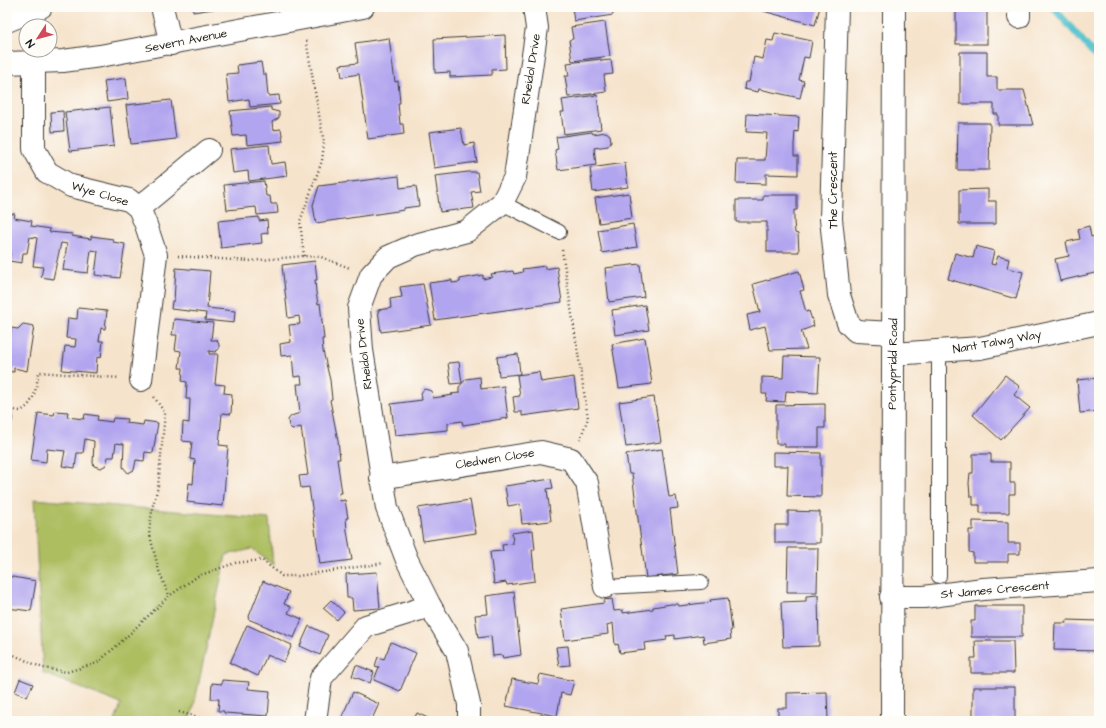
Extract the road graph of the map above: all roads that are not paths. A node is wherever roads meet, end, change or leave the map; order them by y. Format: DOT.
graph roads {
  1 [pos="41,7"];
  2 [pos="162,7"];
  3 [pos="363,7"];
  4 [pos="534,7"];
  5 [pos="837,7"];
  6 [pos="894,7"];
  7 [pos="7,21"];
  8 [pos="171,44"];
  9 [pos="7,63"];
  10 [pos="34,63"];
  11 [pos="209,150"];
  12 [pos="502,203"];
  13 [pos="139,208"];
  14 [pos="559,232"];
  15 [pos="1099,323"];
  16 [pos="893,343"];
  17 [pos="939,352"];
  18 [pos="141,380"];
  19 [pos="381,478"];
  20 [pos="939,576"];
  21 [pos="701,582"];
  22 [pos="1099,582"];
  23 [pos="605,587"];
  24 [pos="892,597"];
  25 [pos="430,606"];
  26 [pos="315,721"];
  27 [pos="469,721"];
  28 [pos="892,721"];
  1 -- 7 [label="street"];
  2 -- 8 [label="street"];
  3 -- 8 [label="street, Severn Avenue"];
  4 -- 12 [label="street, Rheidol Drive"];
  5 -- 16 [label="street, The Crescent"];
  6 -- 16 [label="street, Pontypridd Road"];
  8 -- 10 [label="street, Severn Avenue"];
  9 -- 10 [label="street, Severn Avenue"];
  10 -- 13 [label="street, Wye Close"];
  11 -- 13 [label="street"];
  12 -- 14 [label="lane"];
  12 -- 19 [label="street, Rheidol Drive"];
  13 -- 18 [label="street, Wye Close"];
  15 -- 17 [label="street, Nant Talwg Way"];
  16 -- 17 [label="street, Nant Talwg Way"];
  16 -- 24 [label="street, Pontypridd Road"];
  17 -- 20 [label="lane"];
  19 -- 23 [label="street, Cledwen Close"];
  19 -- 25 [label="street, Rheidol Drive"];
  21 -- 23 [label="lane"];
  22 -- 24 [label="street, St James Crescent"];
  24 -- 28 [label="street, Pontypridd Road"];
  25 -- 26 [label="street"];
  25 -- 27 [label="street, Rheidol Drive"];
}
